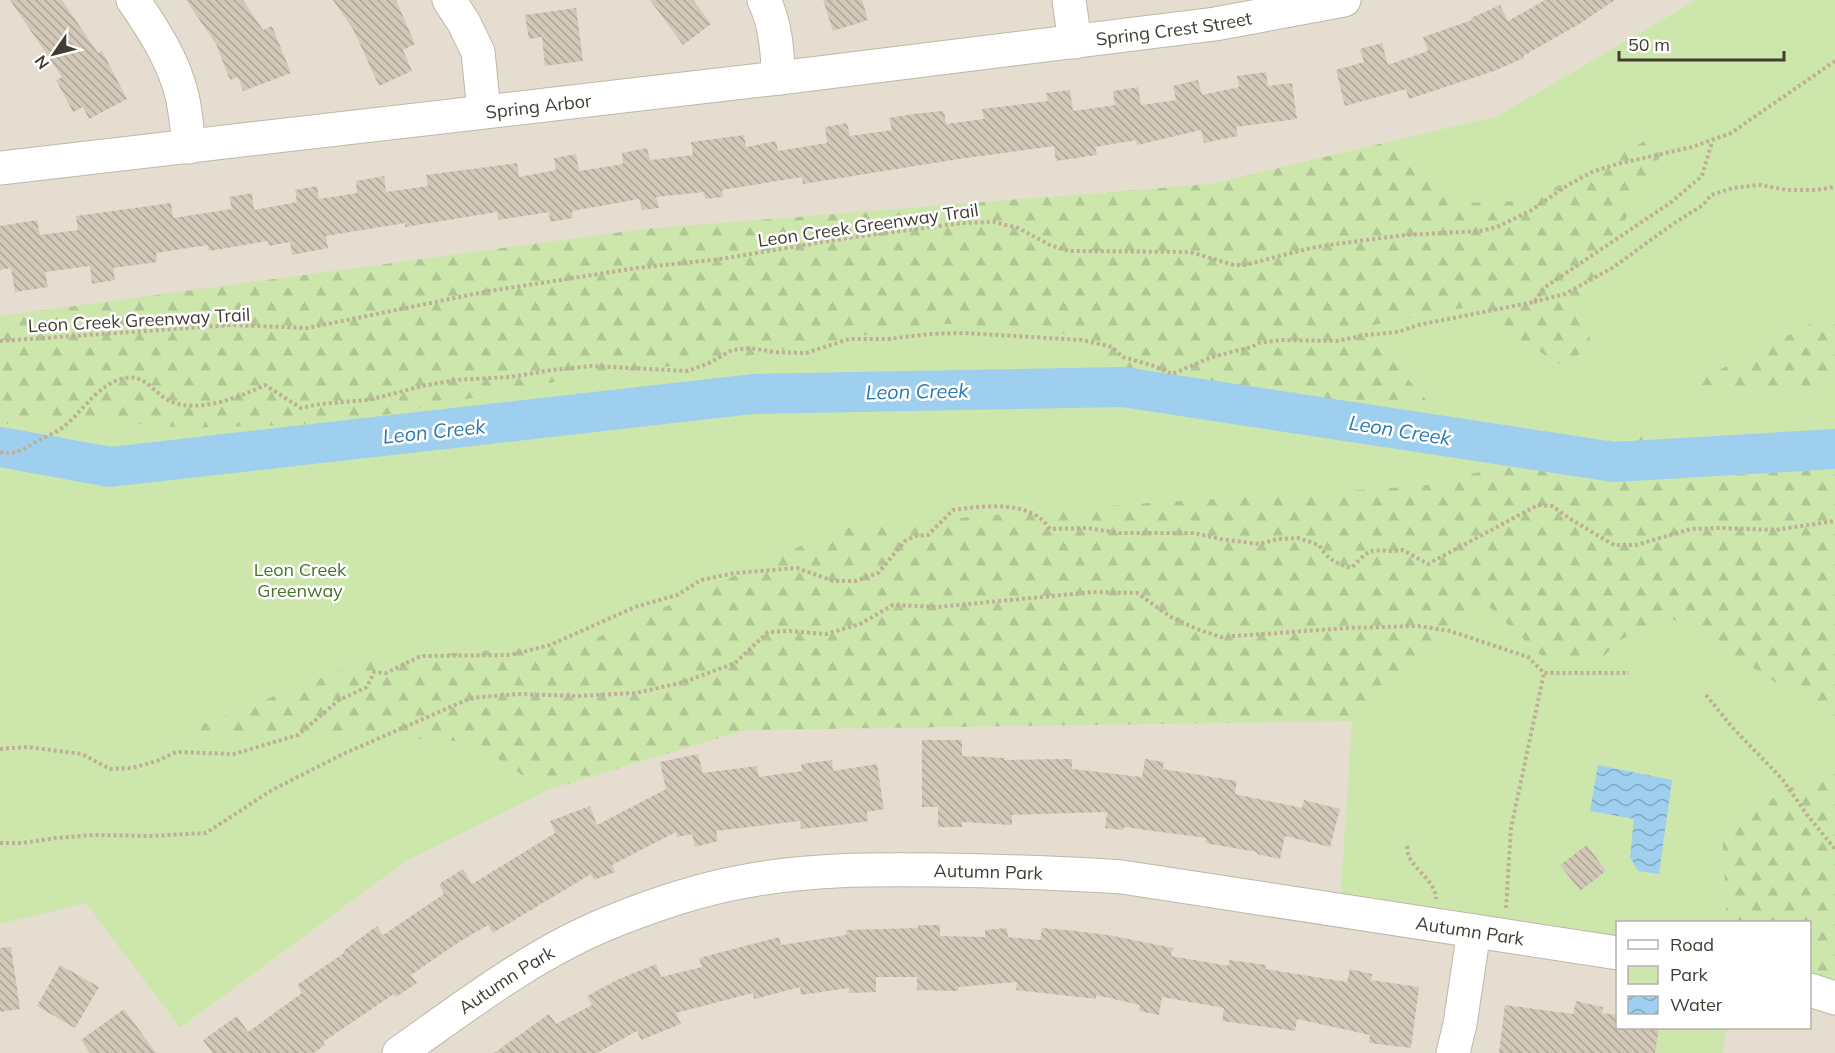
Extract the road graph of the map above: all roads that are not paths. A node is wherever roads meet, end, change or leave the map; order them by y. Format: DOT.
graph roads {
  1 [pos="133,0"];
  2 [pos="449,0"];
  3 [pos="764,0"];
  4 [pos="1069,0"];
  5 [pos="1344,0"];
  6 [pos="1075,42"];
  7 [pos="779,78"];
  8 [pos="484,111"];
  9 [pos="189,147"];
  10 [pos="0,168"];
  11 [pos="1474,931"];
  12 [pos="1616,953"];
  13 [pos="1811,991"];
  14 [pos="1835,998"];
  15 [pos="399,1053"];
  16 [pos="1453,1053"];
  1 -- 9 [label="street"];
  2 -- 8 [label="street"];
  3 -- 7 [label="street"];
  4 -- 6 [label="street"];
  5 -- 6 [label="street, Spring Crest Street"];
  6 -- 7 [label="street, Spring Arbor"];
  7 -- 8 [label="street, Spring Arbor"];
  8 -- 9 [label="street, Spring Arbor"];
  9 -- 10 [label="street, Spring Arbor"];
  11 -- 12 [label="street, Autumn Park"];
  11 -- 15 [label="street, Autumn Park"];
  11 -- 16 [label="street"];
  13 -- 14 [label="street"];
}
